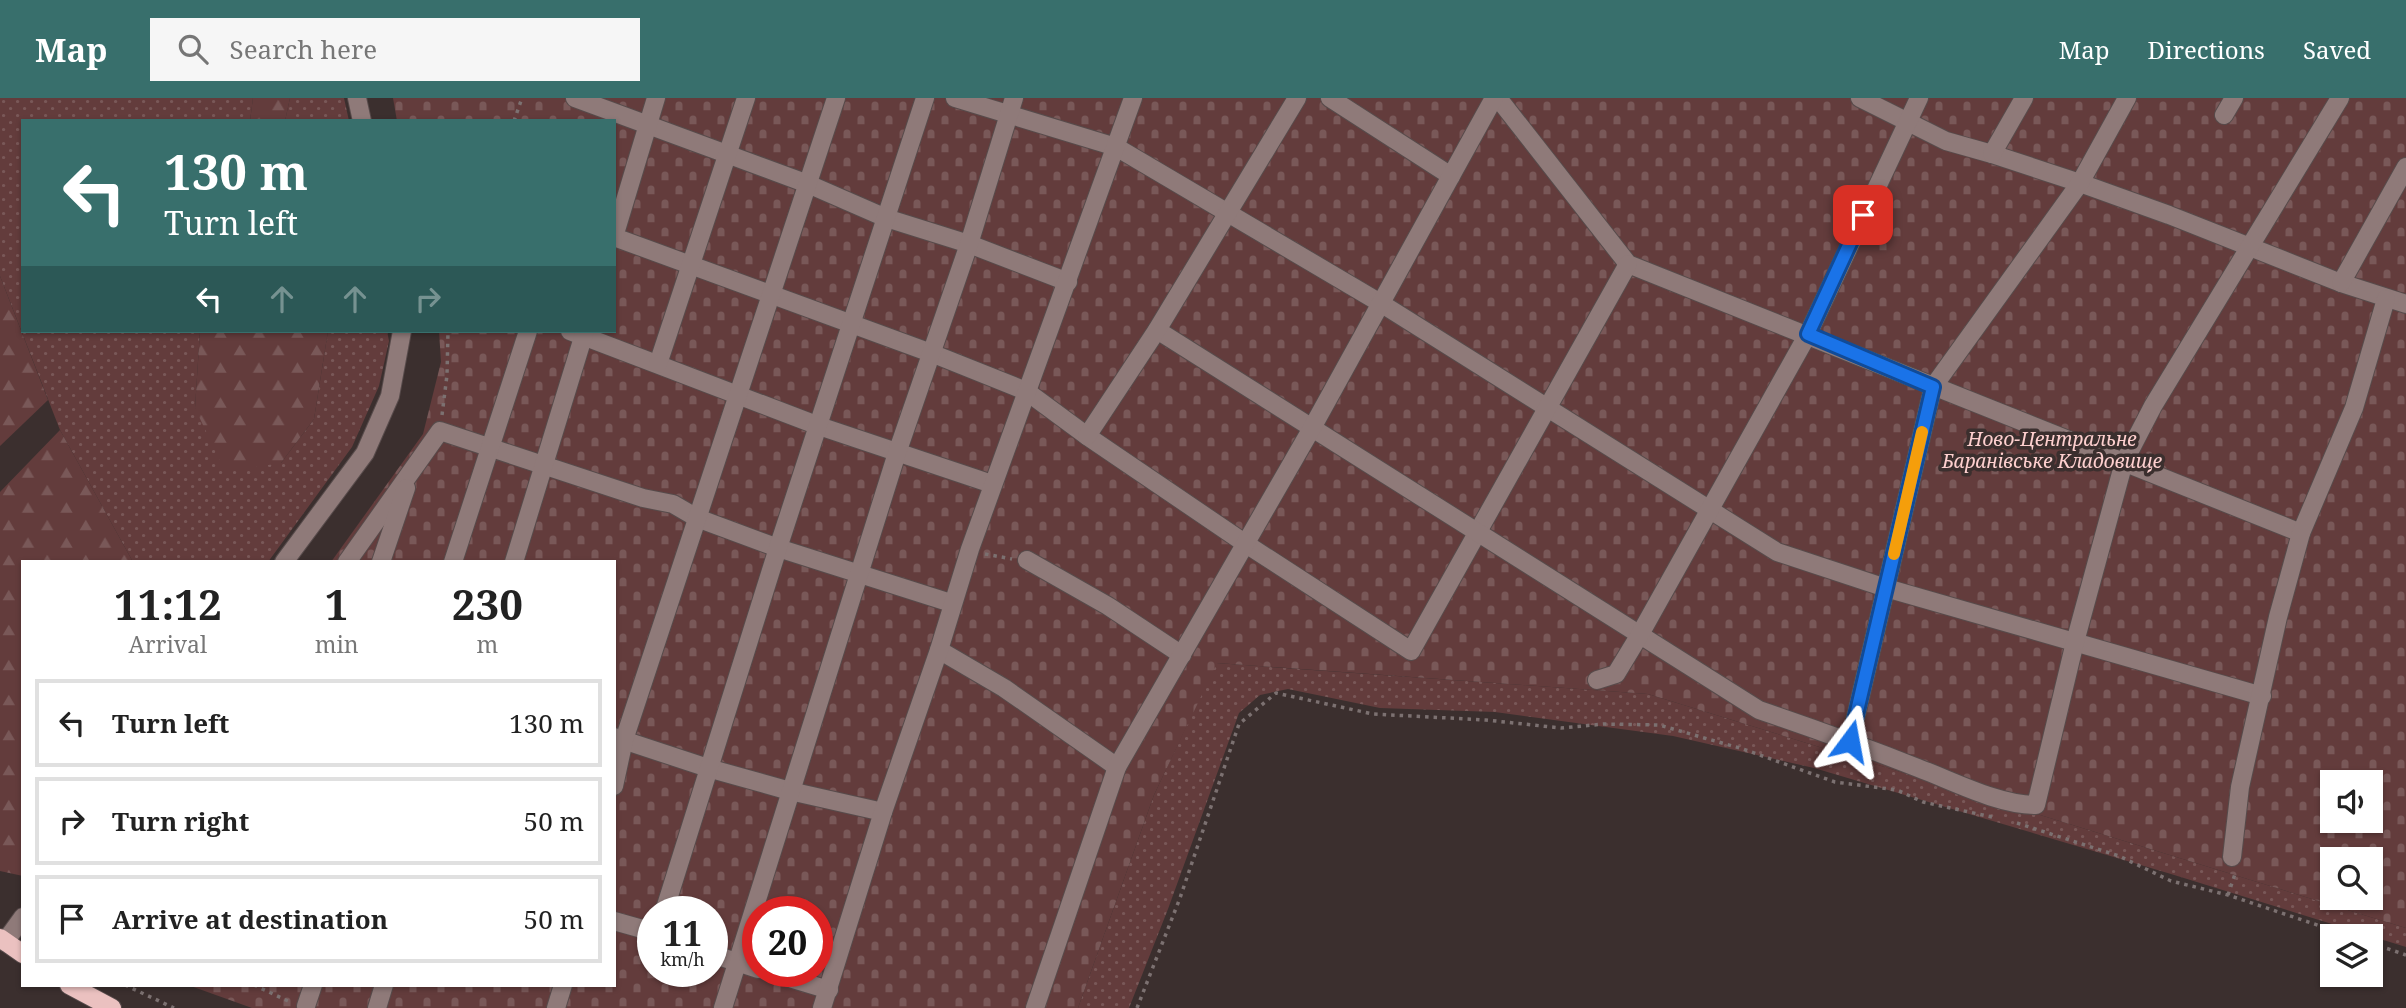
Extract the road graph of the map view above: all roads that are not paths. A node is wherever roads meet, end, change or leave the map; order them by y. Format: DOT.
graph roads {
  1 [pos="357,98"];
  2 [pos="575,98"];
  3 [pos="656,98"];
  4 [pos="746,98"];
  5 [pos="836,98"];
  6 [pos="926,98"];
  7 [pos="955,98"];
  8 [pos="1133,98"];
  9 [pos="1297,98"];
  10 [pos="1330,98"];
  11 [pos="1496,98"];
  12 [pos="1860,98"];
  13 [pos="1919,98"];
  14 [pos="2024,98"];
  15 [pos="2127,98"];
  16 [pos="2234,98"];
  17 [pos="2340,98"];
  18 [pos="1012,107"];
  19 [pos="599,108"];
  20 [pos="2224,115"];
  21 [pos="362,119"];
  22 [pos="1908,120"];
  23 [pos="648,125"];
  24 [pos="1116,147"];
  25 [pos="1992,153"];
  26 [pos="726,154"];
  27 [pos="2406,167"];
  28 [pos="1451,176"];
  29 [pos="2080,183"];
  30 [pos="808,184"];
  31 [pos="1228,213"];
  32 [pos="887,218"];
  33 [pos="616,230"];
  34 [pos="616,238"];
  35 [pos="970,244"];
  36 [pos="2250,248"];
  37 [pos="689,264"];
  38 [pos="1629,264"];
  39 [pos="1068,282"];
  40 [pos="2341,283"];
  41 [pos="771,294"];
  42 [pos="2386,299"];
  43 [pos="1382,304"];
  44 [pos="2406,304"];
  45 [pos="852,325"];
  46 [pos="1157,330"];
  47 [pos="401,333"];
  48 [pos="527,333"];
  49 [pos="579,333"];
  50 [pos="582,333"];
  51 [pos="1808,334"];
  52 [pos="931,353"];
  53 [pos="658,363"];
  54 [pos="1933,387"];
  55 [pos="1026,391"];
  56 [pos="738,395"];
  57 [pos="1547,409"];
  58 [pos="818,426"];
  59 [pos="1312,428"];
  60 [pos="1087,436"];
  61 [pos="490,446"];
  62 [pos="897,453"];
  63 [pos="2124,461"];
  64 [pos="543,466"];
  65 [pos="413,469"];
  66 [pos="992,484"];
  67 [pos="1709,508"];
  68 [pos="697,519"];
  69 [pos="1477,531"];
  70 [pos="2301,533"];
  71 [pos="1246,544"];
  72 [pos="778,548"];
  73 [pos="285,560"];
  74 [pos="348,560"];
  75 [pos="382,560"];
  76 [pos="454,560"];
  77 [pos="515,560"];
  78 [pos="1027,560"];
  79 [pos="859,573"];
  80 [pos="1886,588"];
  81 [pos="951,603"];
  82 [pos="1639,636"];
  83 [pos="2075,642"];
  84 [pos="939,650"];
  85 [pos="1182,655"];
  86 [pos="1597,680"];
  87 [pos="2262,696"];
  88 [pos="619,739"];
  89 [pos="1850,741"];
  90 [pos="616,767"];
  91 [pos="1117,767"];
  92 [pos="708,768"];
  93 [pos="790,791"];
  94 [pos="883,812"];
  95 [pos="2232,856"];
  96 [pos="669,896"];
  97 [pos="21,919"];
  98 [pos="616,922"];
  99 [pos="637,927"];
  100 [pos="3,940"];
  101 [pos="21,953"];
  102 [pos="728,960"];
  103 [pos="738,963"];
  104 [pos="742,964"];
  105 [pos="73,987"];
  106 [pos="312,987"];
  107 [pos="383,987"];
  108 [pos="563,987"];
  109 [pos="819,987"];
  110 [pos="829,990"];
  111 [pos="306,1006"];
  112 [pos="112,1008"];
  113 [pos="377,1008"];
  114 [pos="556,1008"];
  115 [pos="723,1008"];
  116 [pos="822,1008"];
  117 [pos="1035,1008"];
  1 -- 21 [label="street"];
  2 -- 19 [label="street"];
  3 -- 23 [label="street"];
  4 -- 26 [label="street"];
  5 -- 30 [label="street"];
  6 -- 32 [label="street"];
  7 -- 18 [label="street"];
  8 -- 24 [label="street"];
  9 -- 31 [label="street"];
  10 -- 28 [label="street"];
  11 -- 28 [label="street"];
  11 -- 38 [label="street"];
  12 -- 22 [label="street"];
  13 -- 22 [label="street"];
  14 -- 25 [label="street"];
  15 -- 29 [label="street"];
  16 -- 20 [label="street"];
  17 -- 36 [label="street"];
  18 -- 24 [label="street"];
  18 -- 35 [label="street"];
  19 -- 23 [label="street"];
  22 -- 25 [label="street"];
  22 -- 51 [label="street"];
  23 -- 26 [label="street"];
  23 -- 33 [label="street"];
  24 -- 31 [label="street"];
  24 -- 39 [label="street"];
  25 -- 29 [label="street"];
  26 -- 30 [label="street"];
  26 -- 37 [label="street"];
  27 -- 40 [label="street"];
  28 -- 43 [label="street"];
  29 -- 36 [label="street"];
  29 -- 54 [label="street"];
  30 -- 32 [label="street"];
  30 -- 41 [label="street"];
  31 -- 43 [label="street"];
  31 -- 46 [label="street"];
  32 -- 35 [label="street"];
  32 -- 45 [label="street"];
  34 -- 37 [label="street"];
  35 -- 39 [label="street"];
  35 -- 52 [label="street"];
  36 -- 40 [label="street"];
  36 -- 63 [label="street"];
  37 -- 41 [label="street"];
  37 -- 53 [label="street"];
  38 -- 51 [label="street"];
  38 -- 57 [label="street"];
  39 -- 55 [label="street"];
  40 -- 42 [label="street"];
  41 -- 45 [label="street"];
  41 -- 56 [label="street"];
  42 -- 44 [label="street"];
  42 -- 70 [label="street"];
  43 -- 57 [label="street"];
  43 -- 59 [label="street"];
  45 -- 52 [label="street"];
  45 -- 58 [label="street"];
  46 -- 59 [label="street"];
  46 -- 60 [label="street"];
  47 -- 73 [label="street"];
  48 -- 61 [label="street"];
  49 -- 64 [label="street"];
  50 -- 53 [label="street"];
  51 -- 54 [label="street"];
  51 -- 67 [label="street"];
  52 -- 55 [label="street"];
  52 -- 62 [label="street"];
  53 -- 56 [label="street"];
  54 -- 63 [label="street"];
  54 -- 80 [label="street"];
  55 -- 60 [label="street"];
  55 -- 66 [label="street"];
  56 -- 58 [label="street"];
  56 -- 68 [label="street"];
  57 -- 67 [label="street"];
  57 -- 69 [label="street"];
  58 -- 62 [label="street"];
  58 -- 72 [label="street"];
  59 -- 69 [label="street"];
  59 -- 71 [label="street"];
  60 -- 71 [label="street"];
  61 -- 64 [label="street"];
  61 -- 65 [label="street"];
  61 -- 76 [label="street"];
  62 -- 66 [label="street"];
  62 -- 79 [label="street"];
  63 -- 70 [label="street"];
  63 -- 83 [label="street"];
  64 -- 68 [label="street"];
  64 -- 77 [label="street"];
  65 -- 74 [label="street"];
  65 -- 75 [label="street"];
  66 -- 81 [label="street"];
  67 -- 80 [label="street"];
  67 -- 82 [label="street"];
  68 -- 72 [label="street"];
  68 -- 88 [label="street"];
  69 -- 71 [label="street"];
  69 -- 82 [label="street"];
  70 -- 87 [label="street"];
  71 -- 85 [label="street"];
  72 -- 79 [label="street"];
  72 -- 92 [label="street"];
  78 -- 85 [label="street"];
  79 -- 81 [label="street"];
  79 -- 93 [label="street"];
  80 -- 83 [label="street"];
  80 -- 89 [label="street"];
  81 -- 84 [label="street"];
  82 -- 86 [label="street"];
  82 -- 89 [label="street"];
  83 -- 87 [label="street"];
  83 -- 89 [label="street"];
  84 -- 91 [label="street"];
  84 -- 94 [label="street"];
  85 -- 91 [label="street"];
  87 -- 95 [label="street"];
  88 -- 90 [label="street"];
  88 -- 92 [label="street"];
  91 -- 117 [label="street"];
  92 -- 93 [label="street"];
  92 -- 96 [label="street"];
  93 -- 94 [label="street"];
  93 -- 103 [label="street"];
  94 -- 110 [label="street"];
  97 -- 100 [label="street"];
  98 -- 99 [label="street"];
  100 -- 101 [label="main road"];
  102 -- 103 [label="street"];
  103 -- 104 [label="street"];
  103 -- 115 [label="street"];
  105 -- 112 [label="main road"];
  106 -- 111 [label="street"];
  107 -- 113 [label="street"];
  108 -- 114 [label="street"];
  109 -- 110 [label="street"];
  110 -- 116 [label="street"];
}
